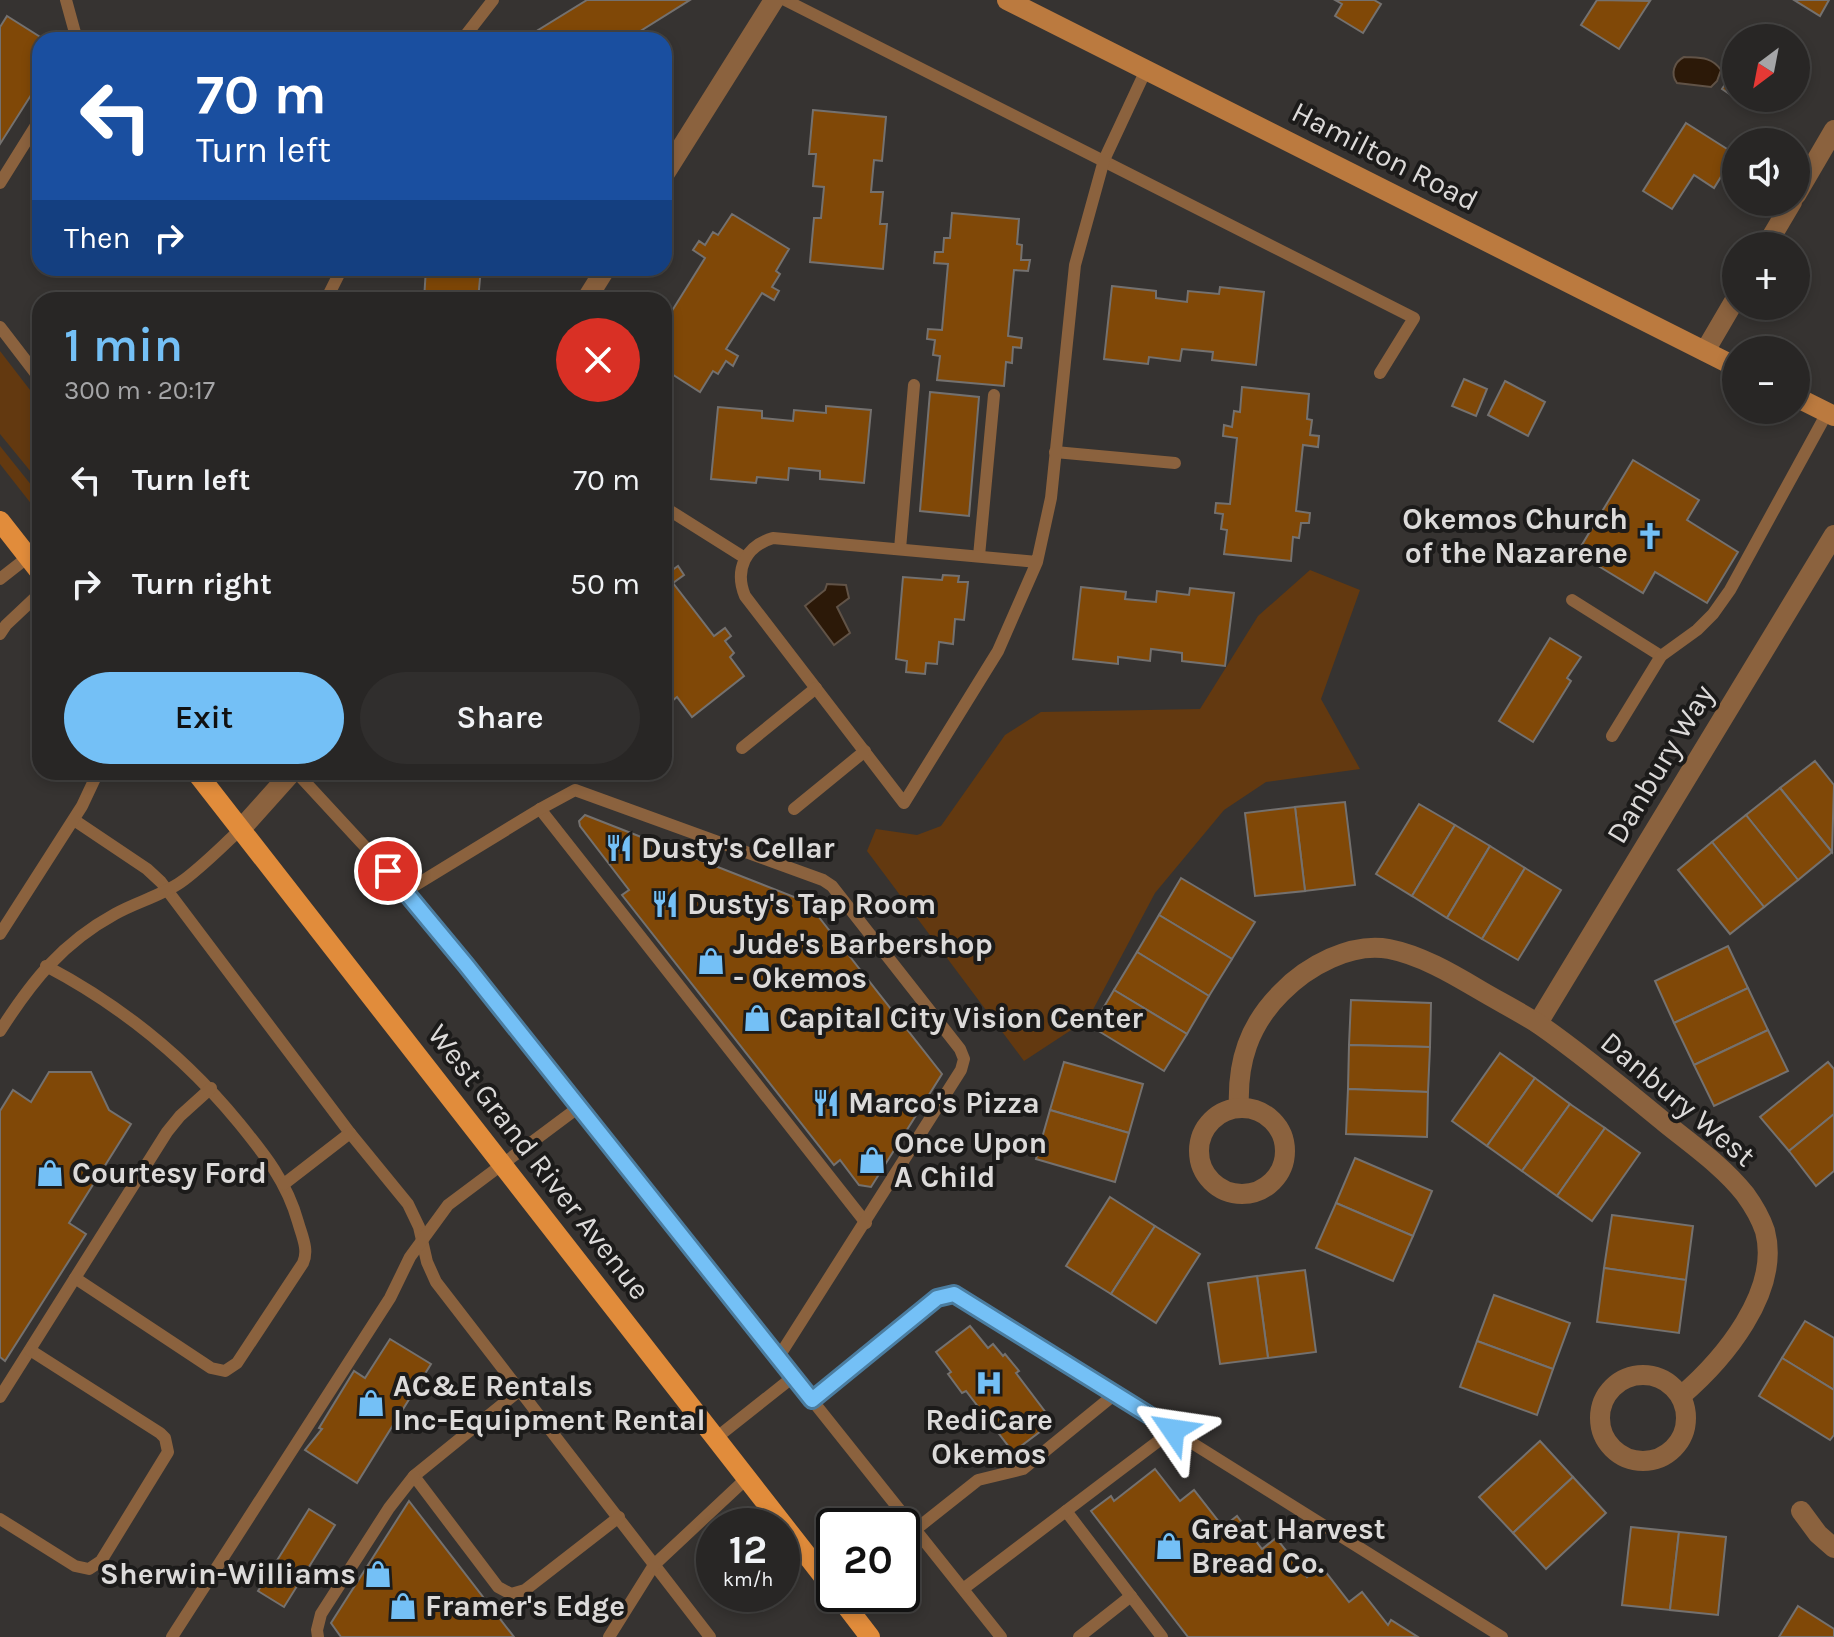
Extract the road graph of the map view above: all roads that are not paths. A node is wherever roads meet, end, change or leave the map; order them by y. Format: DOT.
graph roads {
  1 [pos="66,0"];
  2 [pos="493,0"];
  3 [pos="774,0"];
  4 [pos="785,0"];
  5 [pos="1007,0"];
  6 [pos="75,32"];
  7 [pos="468,32"];
  8 [pos="1146,70"];
  9 [pos="1834,130"];
  10 [pos="32,132"];
  11 [pos="1104,160"];
  12 [pos="672,162"];
  13 [pos="1810,171"];
  14 [pos="0,183"];
  15 [pos="1723,320"];
  16 [pos="0,327"];
  17 [pos="1705,351"];
  18 [pos="1722,360"];
  19 [pos="32,369"];
  20 [pos="1380,373"];
  21 [pos="914,385"];
  22 [pos="994,395"];
  23 [pos="1810,404"];
  24 [pos="1830,414"];
  25 [pos="1055,452"];
  26 [pos="1175,463"];
  27 [pos="672,512"];
  28 [pos="0,521"];
  29 [pos="1834,535"];
  30 [pos="900,549"];
  31 [pos="979,556"];
  32 [pos="745,558"];
  33 [pos="32,562"];
  34 [pos="1037,562"];
  35 [pos="32,566"];
  36 [pos="0,579"];
  37 [pos="1572,600"];
  38 [pos="32,601"];
  39 [pos="0,634"];
  40 [pos="1661,656"];
  41 [pos="816,688"];
  42 [pos="1612,736"];
  43 [pos="742,748"];
  44 [pos="865,751"];
  45 [pos="94,780"];
  46 [pos="202,780"];
  47 [pos="287,780"];
  48 [pos="302,780"];
  49 [pos="540,809"];
  50 [pos="794,809"];
  51 [pos="74,820"];
  52 [pos="241,829"];
  53 [pos="167,890"];
  54 [pos="406,891"];
  55 [pos="0,934"];
  56 [pos="46,966"];
  57 [pos="1538,1023"];
  58 [pos="0,1031"];
  59 [pos="211,1088"];
  60 [pos="579,1107"];
  61 [pos="1239,1107"];
  62 [pos="350,1133"];
  63 [pos="502,1164"];
  64 [pos="284,1184"];
  65 [pos="866,1223"];
  66 [pos="422,1238"];
  67 [pos="75,1278"];
  68 [pos="30,1350"];
  69 [pos="778,1358"];
  70 [pos="793,1377"];
  71 [pos="520,1390"];
  72 [pos="1115,1394"];
  73 [pos="1681,1396"];
  74 [pos="0,1397"];
  75 [pos="812,1400"];
  76 [pos="1173,1430"];
  77 [pos="716,1438"];
  78 [pos="414,1476"];
  79 [pos="747,1478"];
  80 [pos="898,1508"];
  81 [pos="1066,1511"];
  82 [pos="1801,1511"];
  83 [pos="619,1517"];
  84 [pos="0,1519"];
  85 [pos="920,1526"];
  86 [pos="920,1536"];
  87 [pos="1834,1548"];
  88 [pos="654,1565"];
  89 [pos="816,1566"];
  90 [pos="963,1589"];
  91 [pos="1131,1596"];
  92 [pos="851,1612"];
  93 [pos="698,1631"];
  94 [pos="172,1637"];
  95 [pos="318,1637"];
  96 [pos="609,1637"];
  97 [pos="710,1637"];
  98 [pos="870,1637"];
  99 [pos="1001,1637"];
  100 [pos="1079,1637"];
  101 [pos="1162,1637"];
  102 [pos="1502,1637"];
  1 -- 6 [label="lane"];
  2 -- 7 [label="lane"];
  3 -- 12 [label="street"];
  4 -- 11 [label="lane"];
  5 -- 8 [label="street, Hamilton Road"];
  8 -- 11 [label="lane"];
  8 -- 17 [label="street, Hamilton Road"];
  9 -- 13 [label="street"];
  10 -- 14 [label="lane"];
  11 -- 20 [label="lane"];
  11 -- 25 [label="lane"];
  15 -- 17 [label="street"];
  16 -- 19 [label="lane"];
  17 -- 18 [label="street, Hamilton Road"];
  21 -- 30 [label="lane"];
  22 -- 31 [label="lane"];
  23 -- 24 [label="street"];
  24 -- 40 [label="lane"];
  25 -- 26 [label="lane"];
  25 -- 34 [label="lane"];
  27 -- 32 [label="lane"];
  28 -- 33 [label="main road"];
  29 -- 57 [label="street, Danbury Way"];
  30 -- 31 [label="lane"];
  30 -- 32 [label="lane"];
  31 -- 34 [label="lane"];
  32 -- 41 [label="lane"];
  34 -- 44 [label="lane"];
  35 -- 36 [label="lane"];
  37 -- 40 [label="lane"];
  38 -- 39 [label="lane"];
  40 -- 42 [label="lane"];
  41 -- 43 [label="lane"];
  41 -- 44 [label="lane"];
  44 -- 50 [label="lane"];
  45 -- 51 [label="lane"];
  46 -- 52 [label="main road, West Grand River Avenue"];
  47 -- 52 [label="street"];
  48 -- 54 [label="lane"];
  49 -- 54 [label="lane"];
  49 -- 65 [label="lane"];
  49 -- 65 [label="lane"];
  51 -- 53 [label="lane"];
  51 -- 55 [label="lane"];
  52 -- 53 [label="lane"];
  52 -- 63 [label="main road, West Grand River Avenue"];
  53 -- 56 [label="lane"];
  53 -- 62 [label="lane"];
  54 -- 60 [label="lane"];
  56 -- 58 [label="lane"];
  56 -- 59 [label="lane"];
  57 -- 61 [label="street, Danbury West"];
  57 -- 73 [label="street, Danbury West"];
  59 -- 64 [label="lane"];
  59 -- 67 [label="lane"];
  60 -- 63 [label="lane"];
  60 -- 69 [label="lane"];
  61 -- 61 [label="street"];
  62 -- 64 [label="lane"];
  62 -- 66 [label="lane"];
  63 -- 66 [label="lane"];
  63 -- 77 [label="main road, West Grand River Avenue"];
  64 -- 67 [label="lane"];
  65 -- 69 [label="lane"];
  66 -- 71 [label="lane"];
  66 -- 94 [label="lane"];
  67 -- 68 [label="lane"];
  68 -- 74 [label="lane"];
  68 -- 84 [label="lane"];
  69 -- 70 [label="lane"];
  70 -- 75 [label="lane"];
  70 -- 77 [label="lane"];
  71 -- 78 [label="lane"];
  71 -- 83 [label="lane"];
  72 -- 75 [label="lane"];
  72 -- 76 [label="lane"];
  72 -- 85 [label="lane"];
  73 -- 73 [label="street"];
  75 -- 80 [label="lane"];
  76 -- 81 [label="lane"];
  76 -- 102 [label="lane"];
  77 -- 79 [label="main road, West Grand River Avenue"];
  78 -- 83 [label="lane"];
  78 -- 95 [label="lane"];
  79 -- 88 [label="lane"];
  79 -- 89 [label="main road, West Grand River Avenue"];
  81 -- 90 [label="lane"];
  81 -- 91 [label="lane"];
  82 -- 87 [label="street"];
  83 -- 88 [label="lane"];
  86 -- 90 [label="lane"];
  88 -- 93 [label="lane"];
  88 -- 96 [label="lane"];
  90 -- 99 [label="lane"];
  91 -- 100 [label="lane"];
  91 -- 101 [label="lane"];
  92 -- 98 [label="main road, West Grand River Avenue"];
  93 -- 97 [label="lane"];
}
